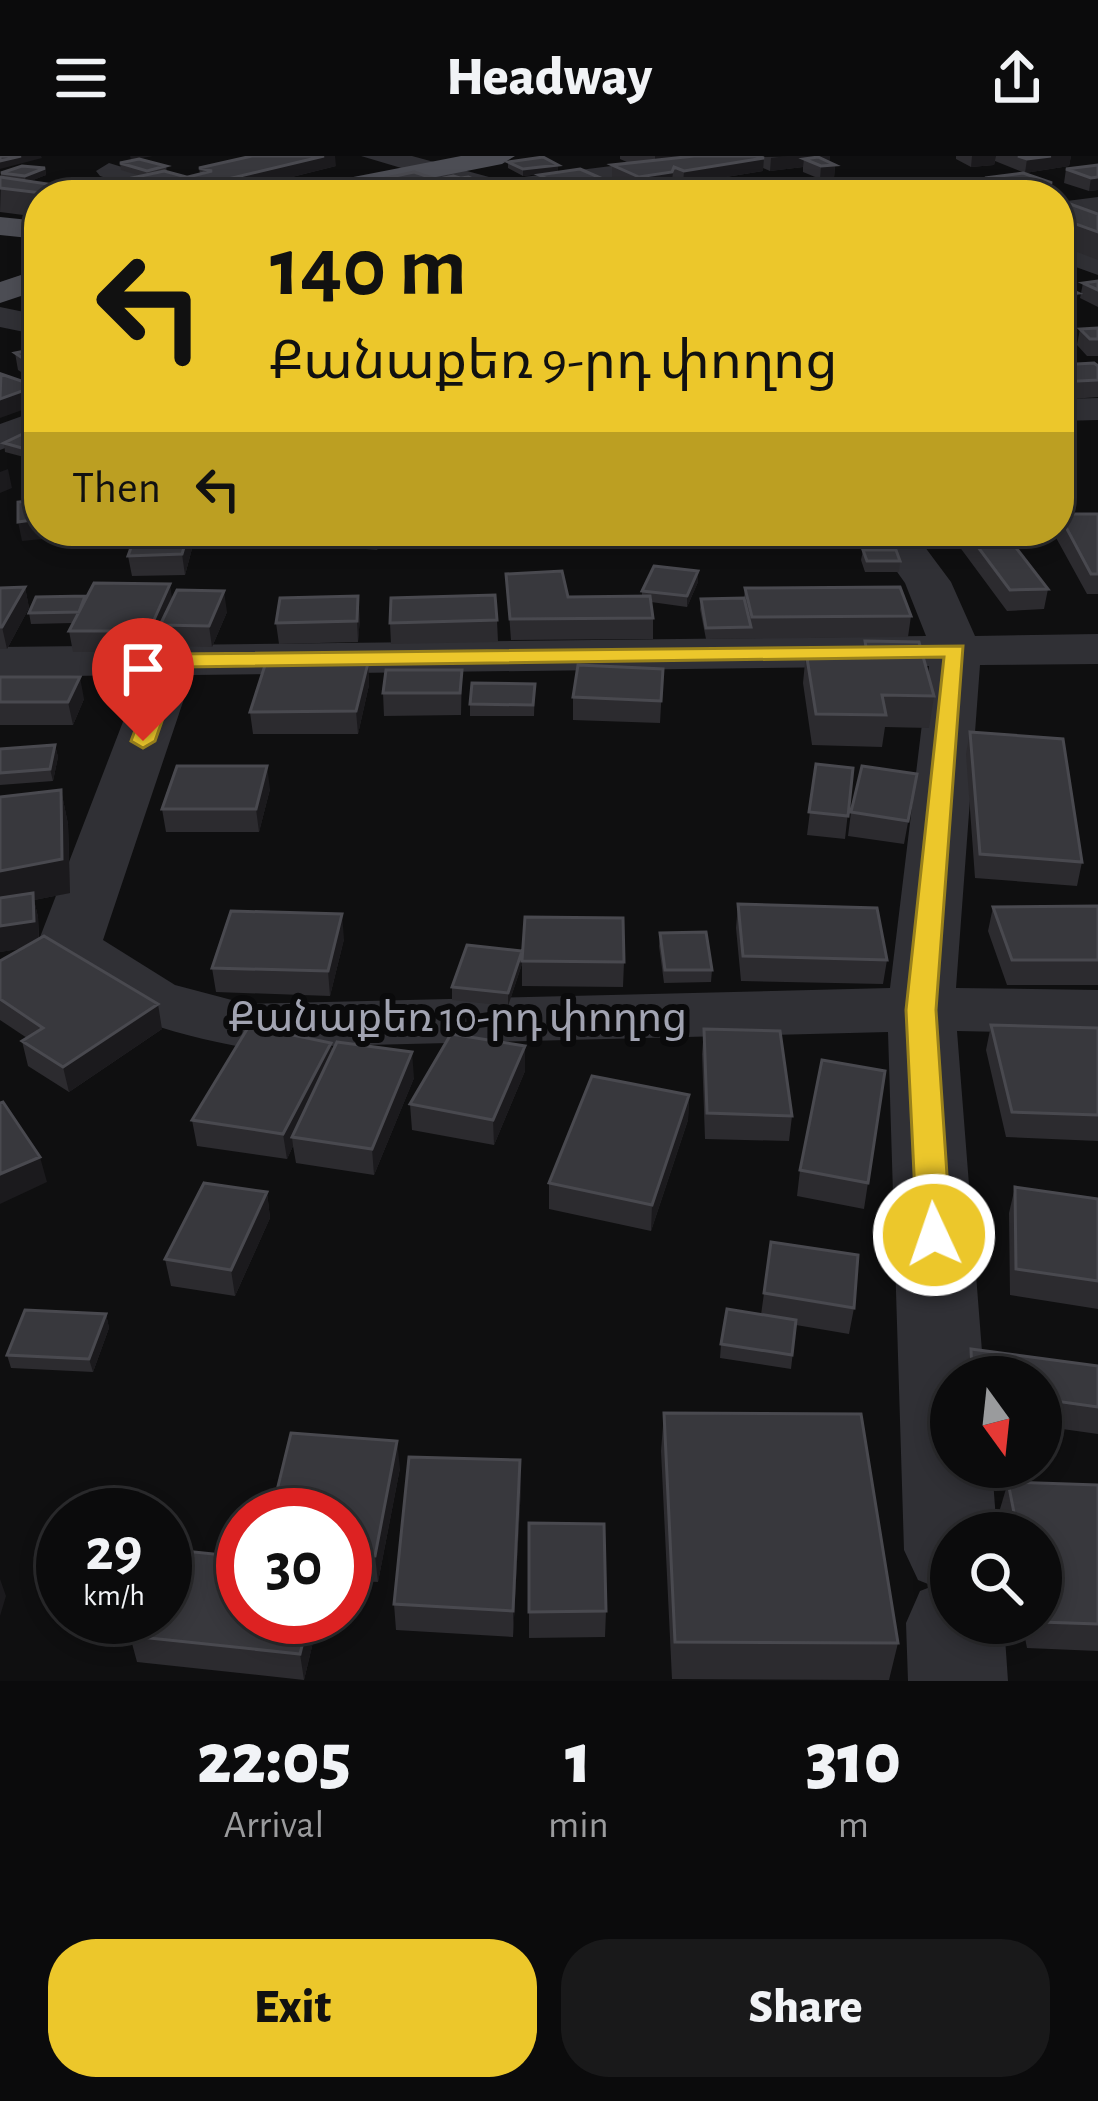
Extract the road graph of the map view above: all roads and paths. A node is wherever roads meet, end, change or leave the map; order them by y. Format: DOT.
graph roads {
  1 [pos="374,156"];
  2 [pos="502,156"];
  3 [pos="751,156"];
  4 [pos="430,167"];
  5 [pos="110,171"];
  6 [pos="138,180"];
  7 [pos="371,180"];
  8 [pos="471,180"];
  9 [pos="590,180"];
  10 [pos="901,546"];
  11 [pos="1098,649"];
  12 [pos="956,650"];
  13 [pos="172,661"];
  14 [pos="0,662"];
  15 [pos="921,1010"];
  16 [pos="1098,1012"];
  17 [pos="949,1512"];
  18 [pos="956,1644"];
  19 [pos="958,1681"];
  1 -- 4 [label="street"];
  2 -- 4 [label="main road"];
  3 -- 9 [label="street"];
  4 -- 7 [label="main road"];
  4 -- 8 [label="street"];
  5 -- 6 [label="street"];
  10 -- 12 [label="street"];
  11 -- 12 [label="street"];
  12 -- 13 [label="street"];
  12 -- 15 [label="street"];
  13 -- 14 [label="street"];
  13 -- 15 [label="street, Քանաքեռ 10-րդ փողոց"];
  15 -- 16 [label="street, Քանաքեռ 10-րդ փողոց"];
  15 -- 17 [label="street"];
  18 -- 19 [label="street"];
}
